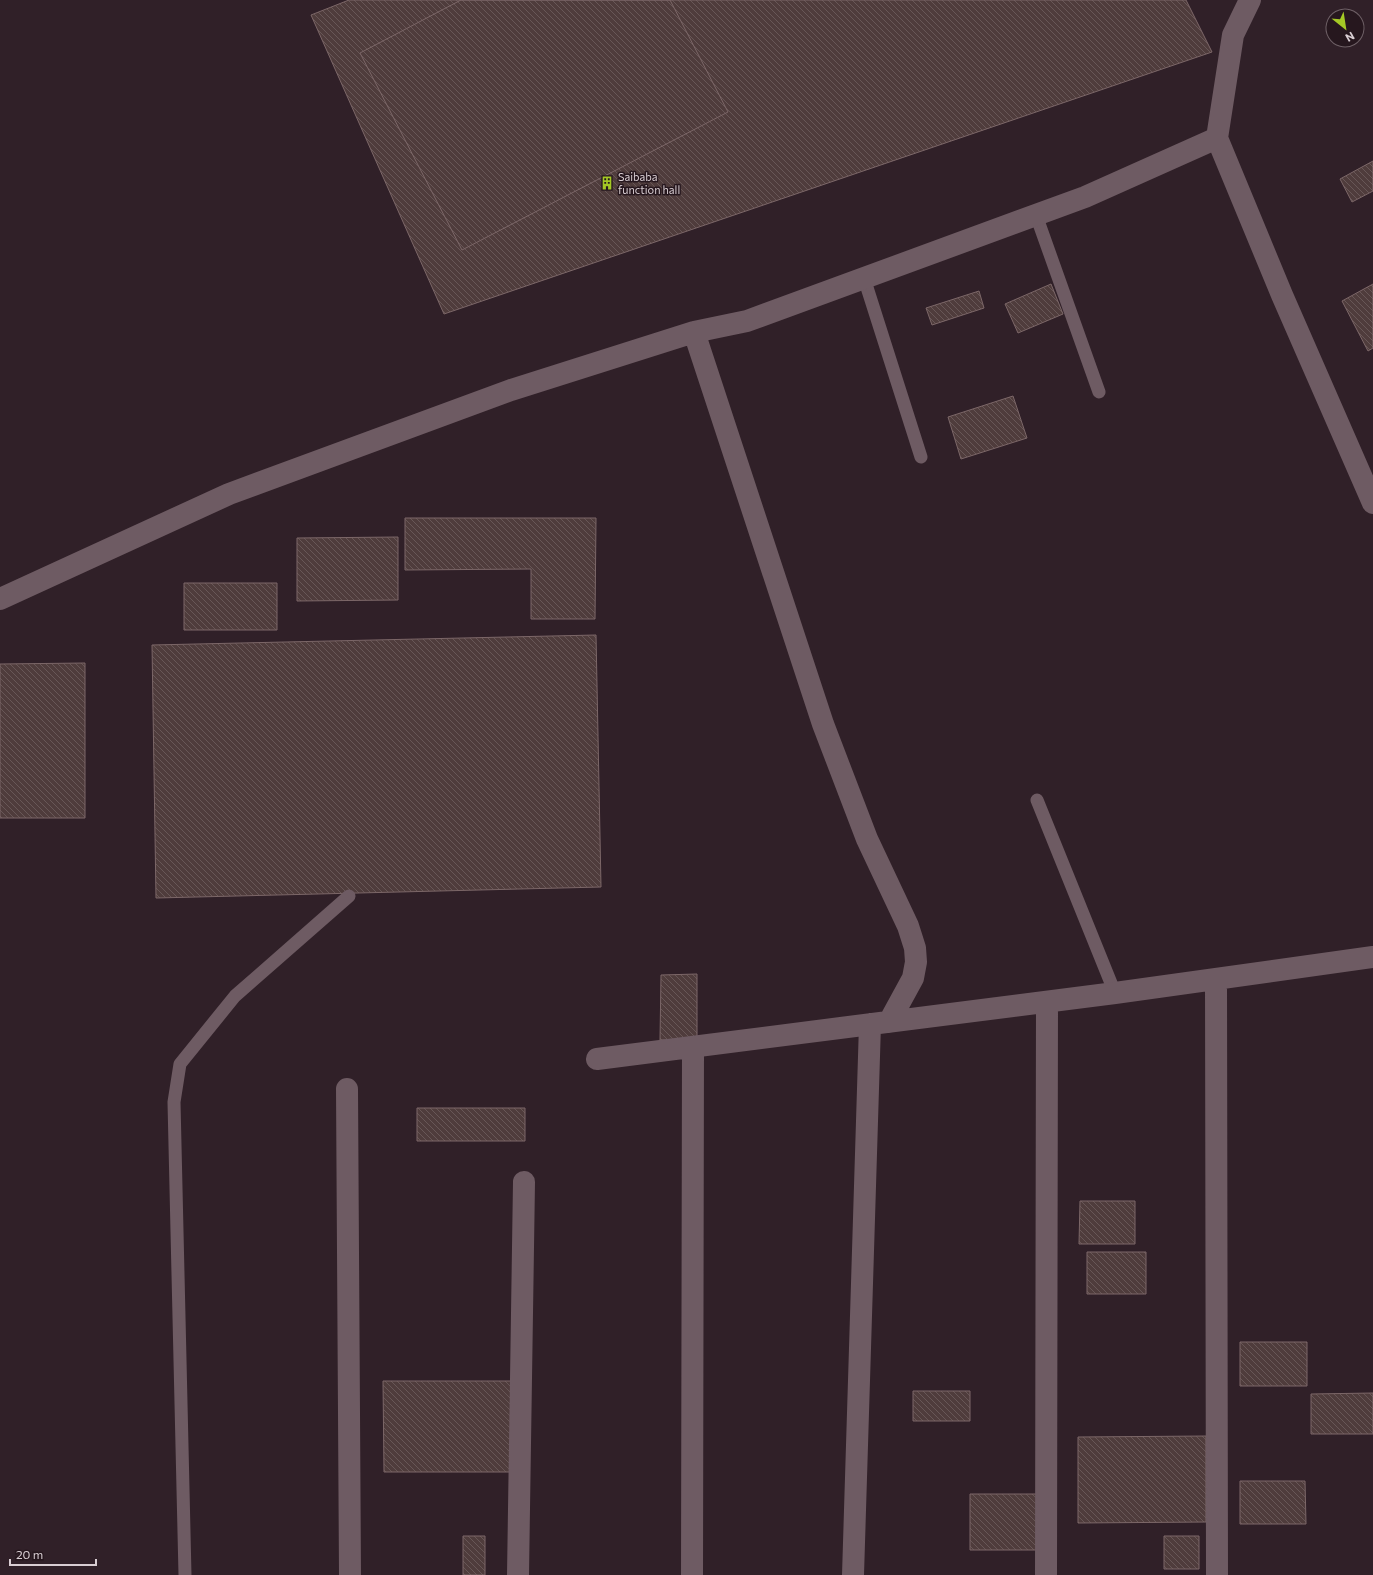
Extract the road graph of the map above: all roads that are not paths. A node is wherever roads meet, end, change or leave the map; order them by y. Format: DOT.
graph roads {
  1 [pos="1250,0"];
  2 [pos="1217,138"];
  3 [pos="1036,215"];
  4 [pos="864,278"];
  5 [pos="694,332"];
  6 [pos="1099,392"];
  7 [pos="921,457"];
  8 [pos="1373,503"];
  9 [pos="0,598"];
  10 [pos="1037,800"];
  11 [pos="349,896"];
  12 [pos="1373,957"];
  13 [pos="1216,979"];
  14 [pos="1115,993"];
  15 [pos="1047,1002"];
  16 [pos="879,1023"];
  17 [pos="693,1047"];
  18 [pos="597,1059"];
  19 [pos="348,1089"];
  20 [pos="524,1182"];
  21 [pos="186,1575"];
  22 [pos="350,1575"];
  23 [pos="518,1575"];
  24 [pos="692,1575"];
  25 [pos="853,1575"];
  26 [pos="1046,1575"];
  27 [pos="1217,1575"];
  1 -- 2 [label="street"];
  2 -- 3 [label="street"];
  2 -- 8 [label="street"];
  3 -- 4 [label="street"];
  3 -- 6 [label="lane"];
  4 -- 5 [label="street"];
  4 -- 7 [label="lane"];
  5 -- 9 [label="street"];
  5 -- 16 [label="street"];
  10 -- 14 [label="lane"];
  11 -- 21 [label="lane"];
  12 -- 13 [label="street"];
  13 -- 14 [label="street"];
  13 -- 27 [label="street"];
  14 -- 15 [label="street"];
  15 -- 16 [label="street"];
  15 -- 26 [label="street"];
  16 -- 17 [label="street"];
  16 -- 25 [label="street"];
  17 -- 18 [label="street"];
  17 -- 24 [label="street"];
  19 -- 22 [label="street"];
  20 -- 23 [label="street"];
}
